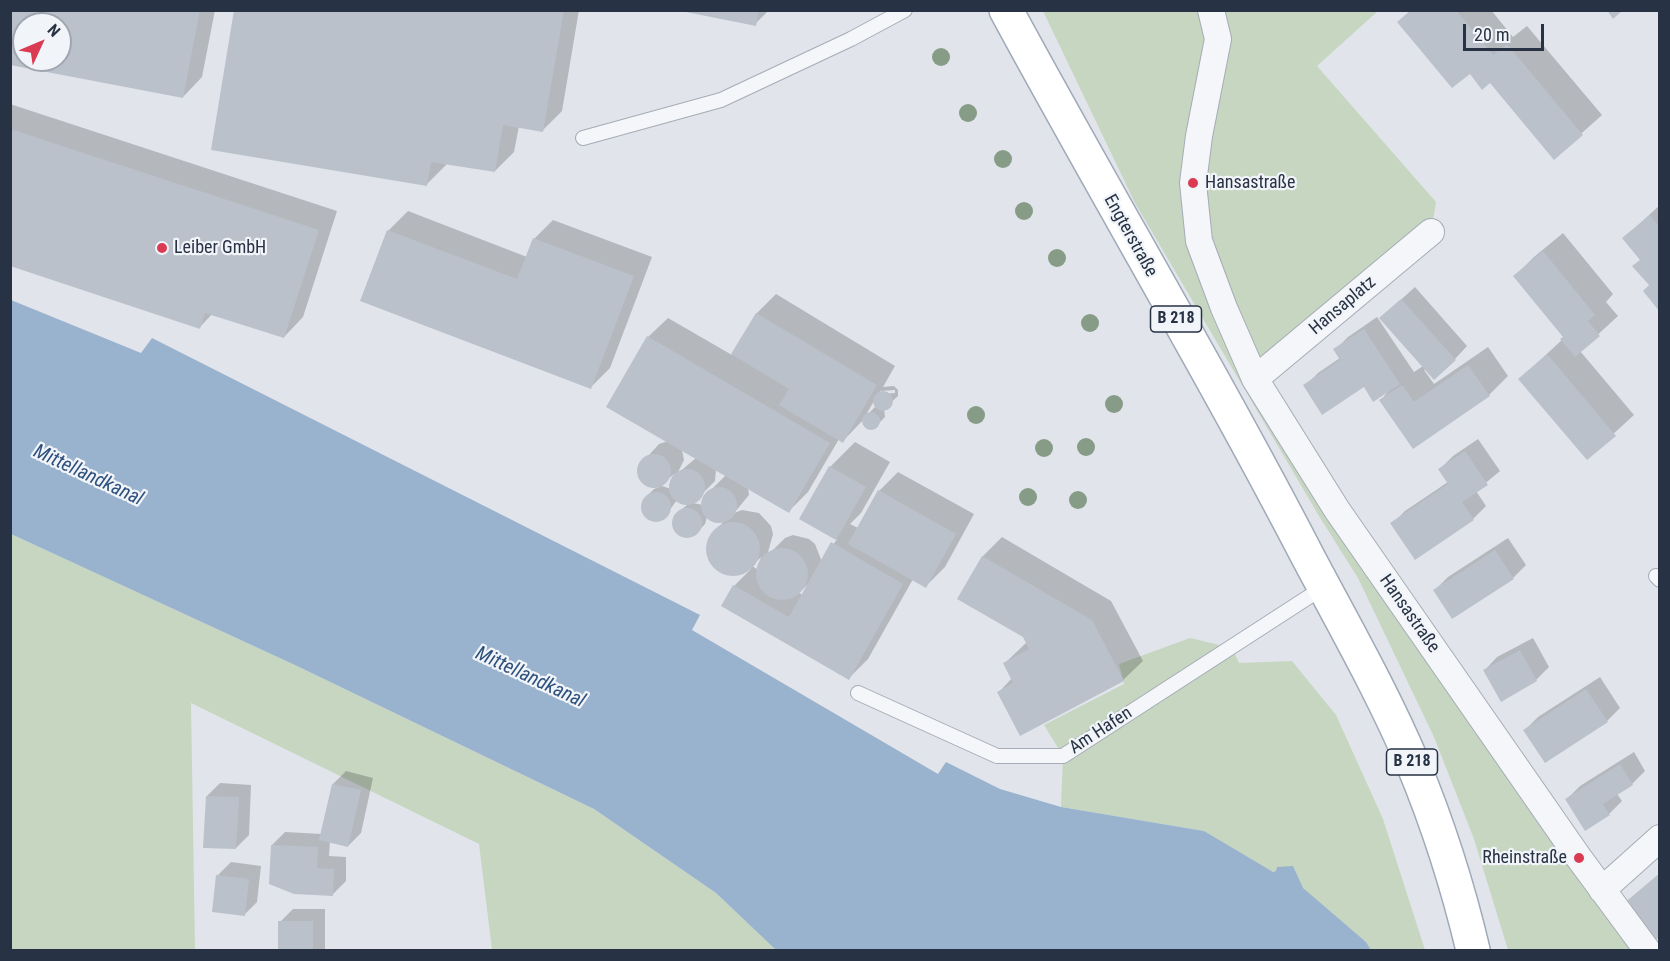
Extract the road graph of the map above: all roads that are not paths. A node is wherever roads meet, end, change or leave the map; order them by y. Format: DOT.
graph roads {
  1 [pos="905,10"];
  2 [pos="1005,10"];
  3 [pos="1211,10"];
  4 [pos="583,138"];
  5 [pos="1431,232"];
  6 [pos="1255,379"];
  7 [pos="1324,587"];
  8 [pos="858,693"];
  9 [pos="1659,838"];
  10 [pos="1602,890"];
  11 [pos="1473,951"];
  12 [pos="1647,951"];
  1 -- 4 [label="lane"];
  2 -- 7 [label="main road, Engterstraße / B 218"];
  3 -- 6 [label="street, Hansastraße"];
  5 -- 6 [label="street, Hansaplatz"];
  6 -- 10 [label="street, Hansastraße"];
  7 -- 8 [label="lane, Am Hafen"];
  7 -- 11 [label="main road, B 218"];
  9 -- 10 [label="street"];
  10 -- 12 [label="street, Hansastraße"];
}
